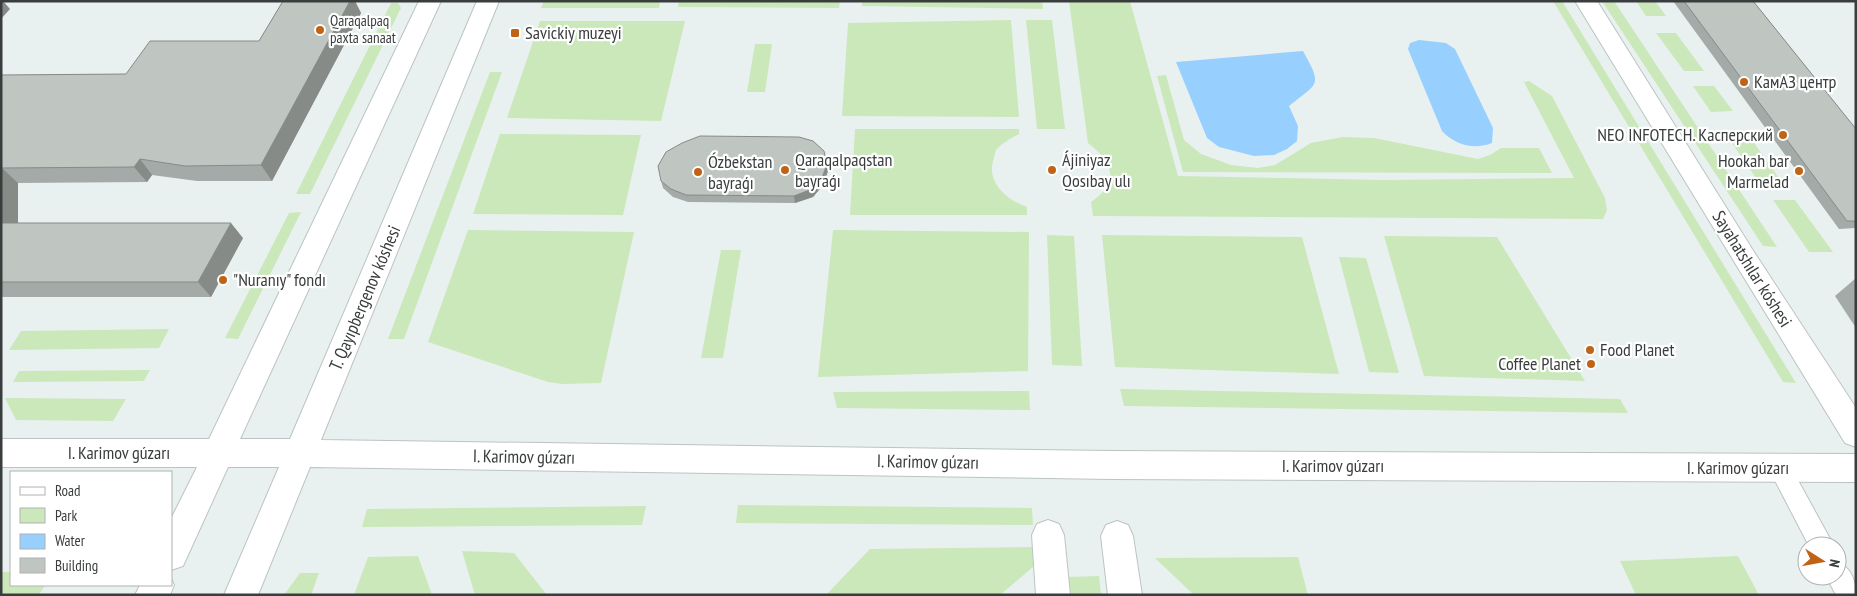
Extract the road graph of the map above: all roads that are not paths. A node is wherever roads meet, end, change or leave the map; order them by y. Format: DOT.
graph roads {
  1 [pos="430,1"];
  2 [pos="488,1"];
  3 [pos="1586,1"];
  4 [pos="1856,434"];
  5 [pos="218,452"];
  6 [pos="1,453"];
  7 [pos="300,453"];
  8 [pos="1856,468"];
  9 [pos="1780,469"];
  10 [pos="1048,535"];
  11 [pos="1117,536"];
  12 [pos="1817,536"];
  13 [pos="172,553"];
  14 [pos="241,595"];
  15 [pos="1053,595"];
  16 [pos="1125,595"];
  1 -- 5 [label="main road"];
  2 -- 7 [label="main road, T. Qayıpbergenov kóshesi"];
  3 -- 4 [label="main road, Sayahatshılar kóshesi"];
  5 -- 6 [label="main road, I. Karimov gúzarı"];
  5 -- 7 [label="main road, I. Karimov gúzarı"];
  5 -- 13 [label="main road"];
  7 -- 9 [label="main road, I. Karimov gúzarı"];
  7 -- 14 [label="main road, T. Qayıpbergenov kóshesi"];
  8 -- 9 [label="main road, I. Karimov gúzarı"];
  9 -- 12 [label="lane"];
  10 -- 15 [label="main road"];
  11 -- 16 [label="main road"];
}
